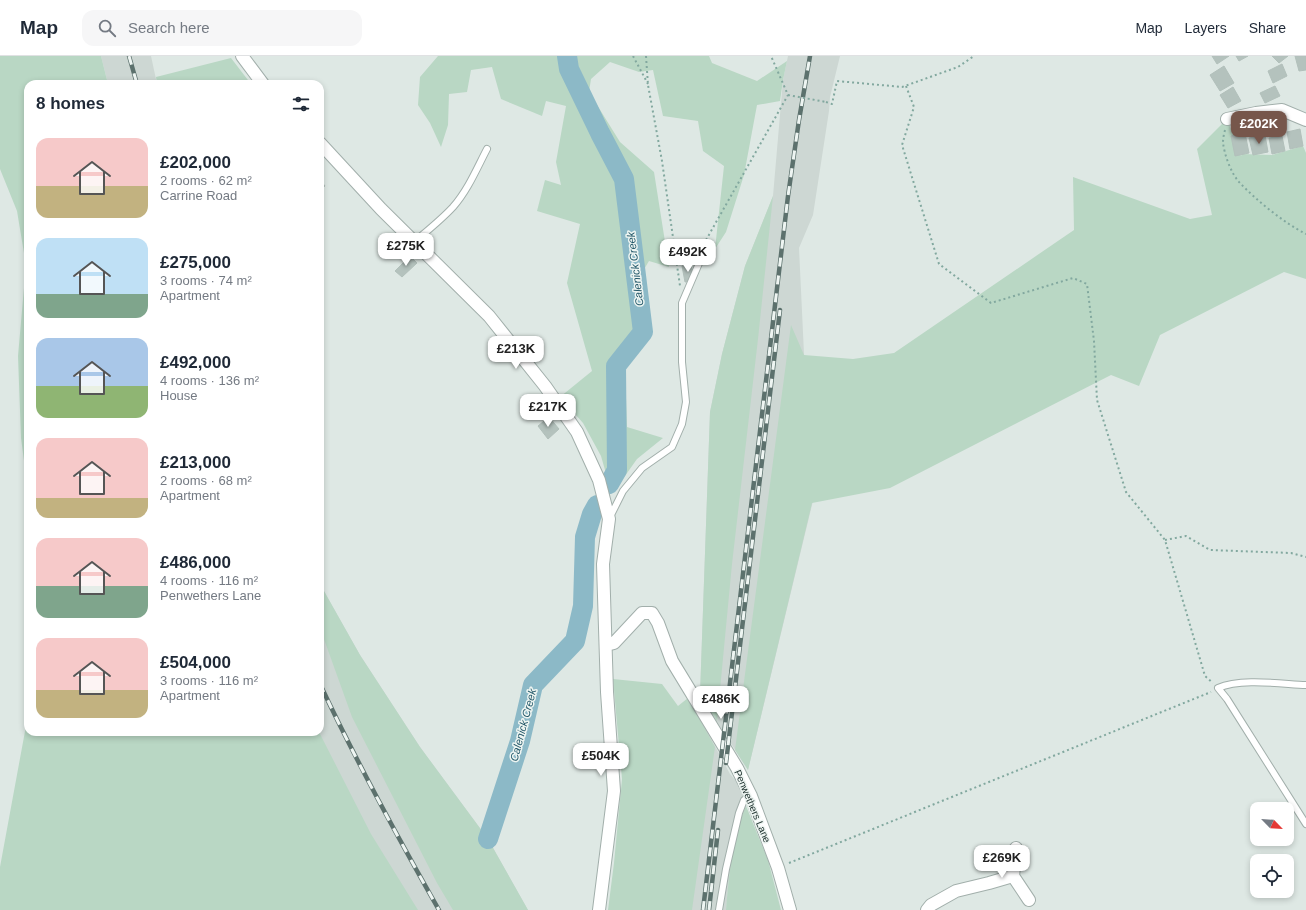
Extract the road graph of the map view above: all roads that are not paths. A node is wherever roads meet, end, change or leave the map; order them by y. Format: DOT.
graph roads {
  1 [pos="242,56"];
  2 [pos="260,80"];
  3 [pos="1228,119"];
  4 [pos="1306,120"];
  5 [pos="324,147"];
  6 [pos="487,149"];
  7 [pos="414,242"];
  8 [pos="702,246"];
  9 [pos="609,519"];
  10 [pos="606,645"];
  11 [pos="1306,685"];
  12 [pos="751,796"];
  13 [pos="1306,824"];
  14 [pos="1016,848"];
  15 [pos="1014,876"];
  16 [pos="1029,900"];
  17 [pos="598,910"];
  18 [pos="719,910"];
  19 [pos="790,910"];
  20 [pos="927,910"];
  1 -- 2 [label="street"];
  3 -- 4 [label="street"];
  5 -- 7 [label="street"];
  6 -- 7 [label="lane"];
  7 -- 9 [label="street"];
  8 -- 9 [label="lane"];
  9 -- 10 [label="street"];
  10 -- 12 [label="street, Penwethers Lane"];
  10 -- 17 [label="street"];
  11 -- 13 [label="lane"];
  12 -- 18 [label="lane"];
  12 -- 19 [label="street, Penwethers Lane"];
  14 -- 15 [label="street"];
  15 -- 16 [label="street"];
  15 -- 20 [label="street"];
}
